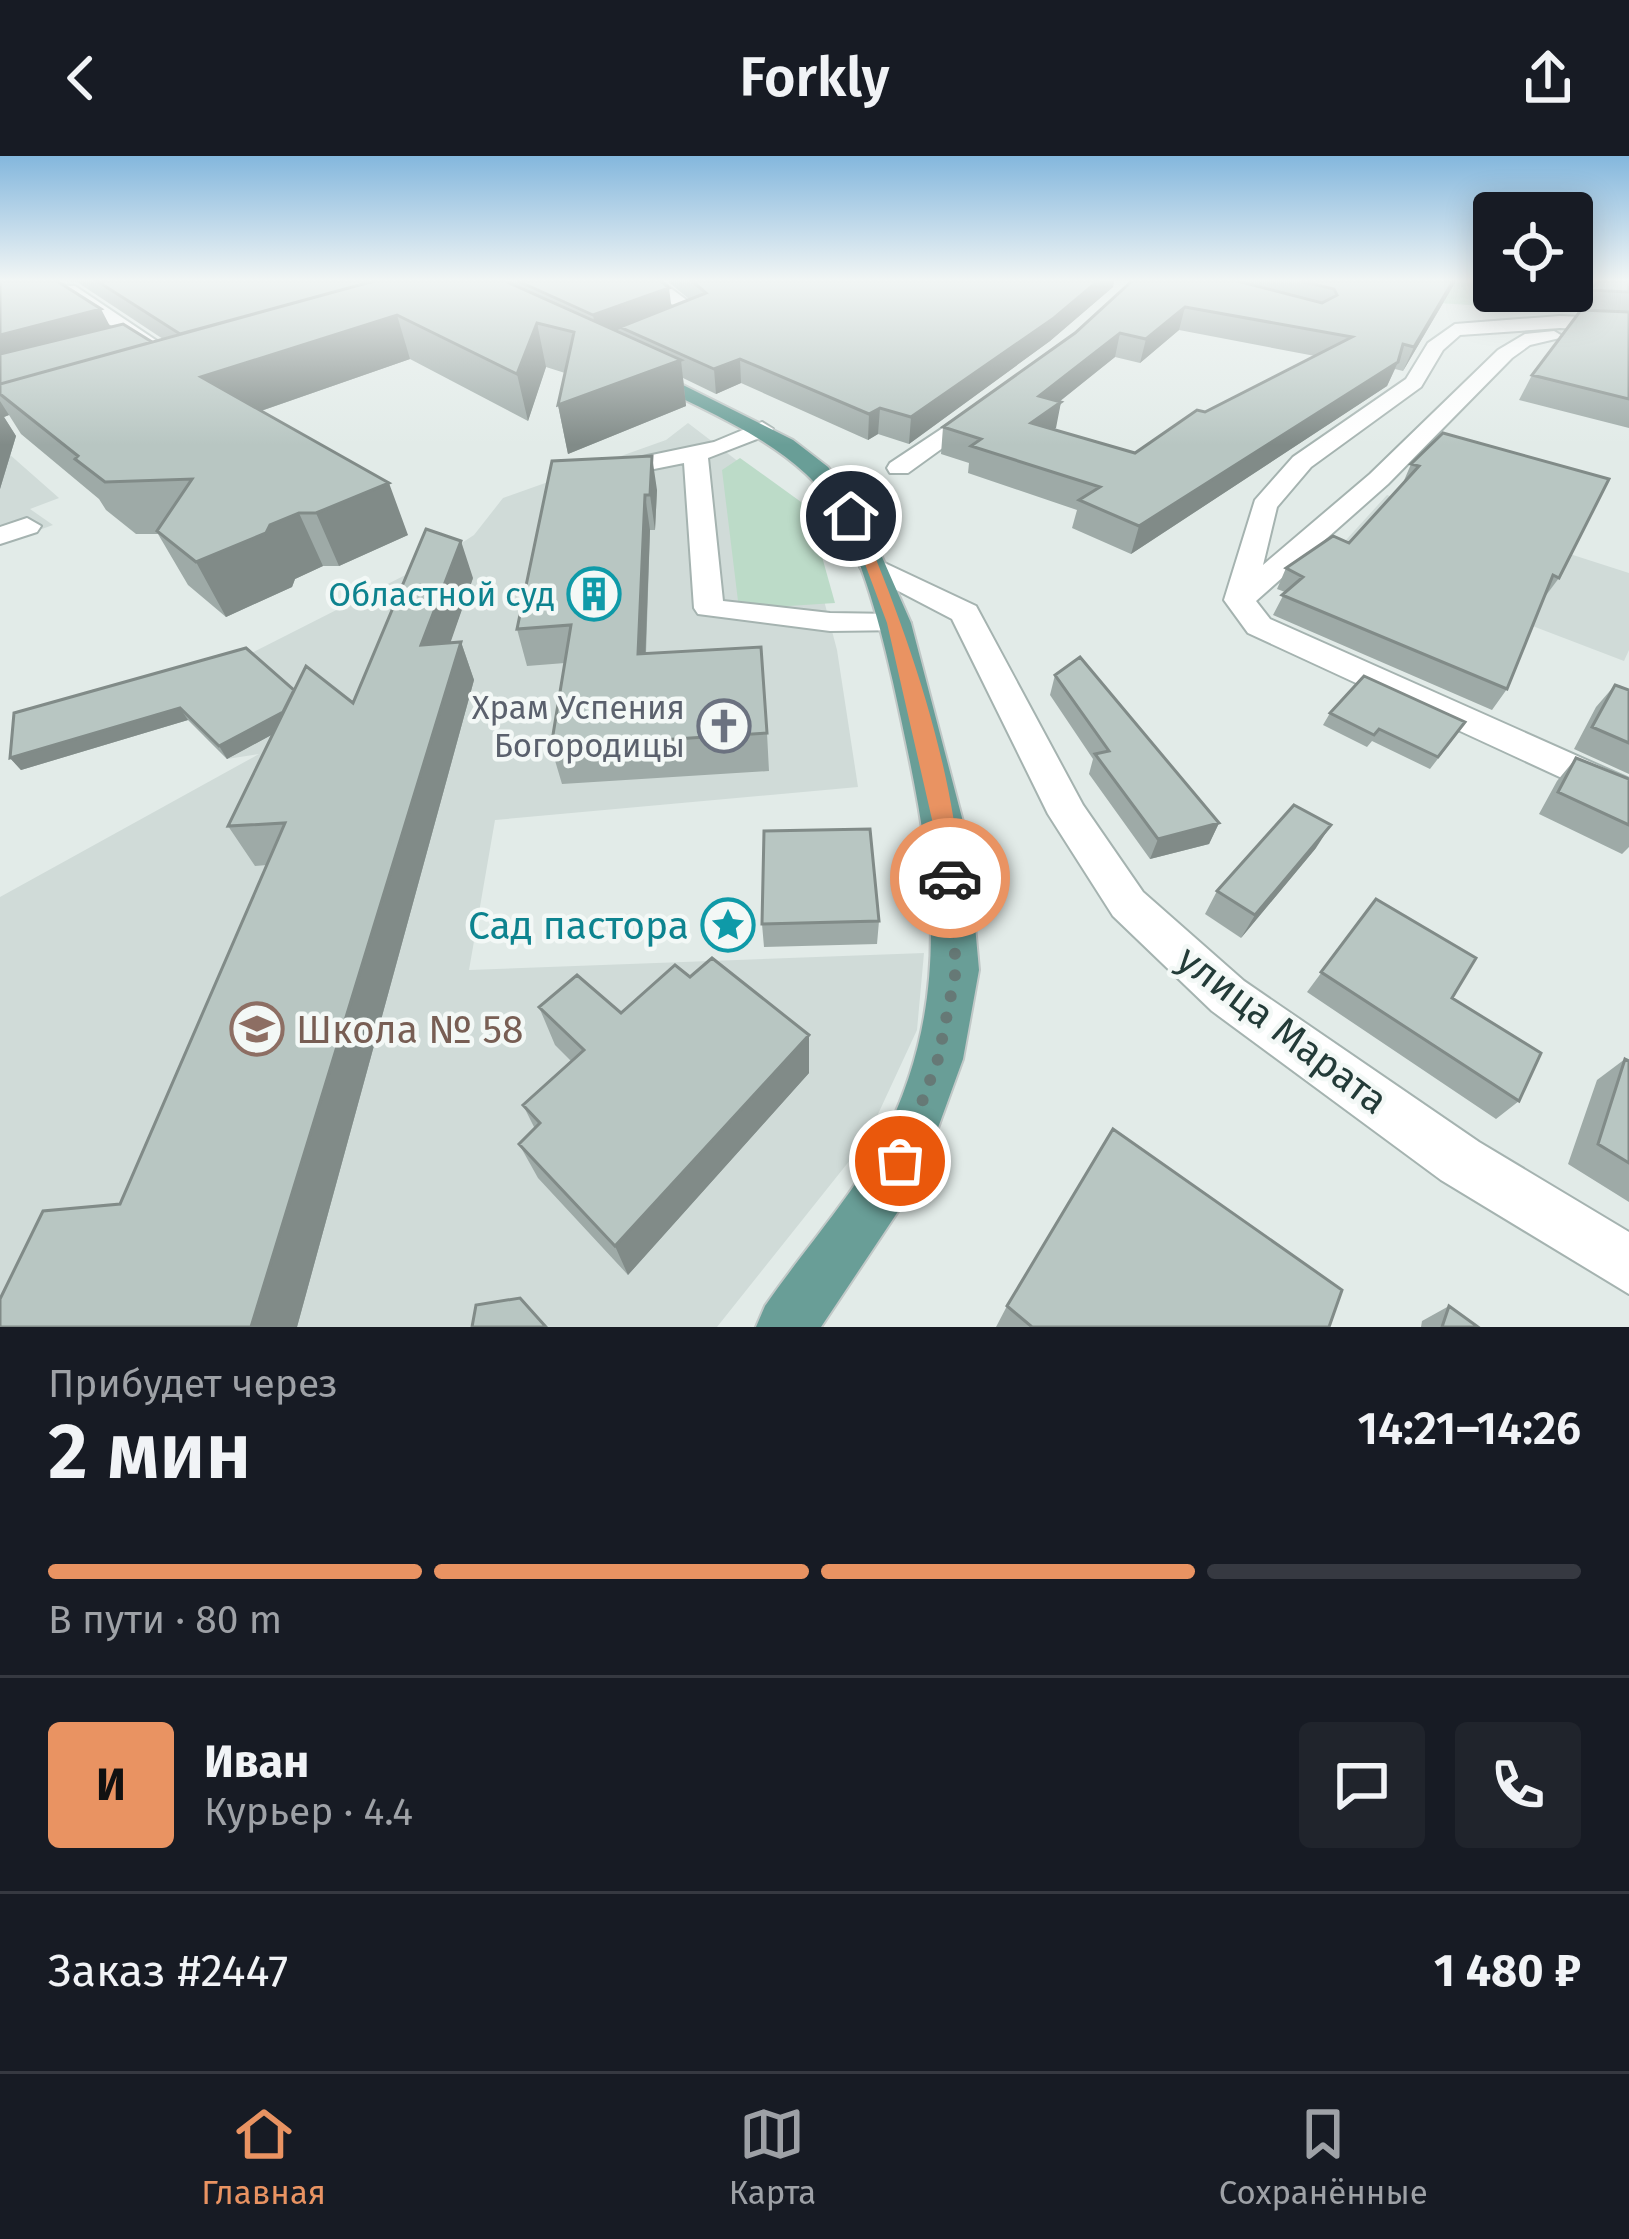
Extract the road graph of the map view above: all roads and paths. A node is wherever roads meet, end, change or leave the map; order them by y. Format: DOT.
graph roads {
  1 [pos="126,336"];
  2 [pos="1448,336"];
  3 [pos="1616,336"];
  4 [pos="618,359"];
  5 [pos="179,363"];
  6 [pos="991,402"];
  7 [pos="762,429"];
  8 [pos="695,452"];
  9 [pos="899,469"];
  10 [pos="599,473"];
  11 [pos="874,567"];
  12 [pos="1249,613"];
  13 [pos="896,623"];
  14 [pos="1629,794"];
  15 [pos="1629,1265"];
  16 [pos="786,1327"];
  1 -- 5 [label="street"];
  2 -- 12 [label="street"];
  3 -- 12 [label="street"];
  4 -- 7 [label="main road"];
  6 -- 9 [label="street"];
  7 -- 8 [label="street"];
  7 -- 11 [label="main road"];
  8 -- 10 [label="street"];
  8 -- 13 [label="street"];
  11 -- 13 [label="main road"];
  11 -- 15 [label="street, улица Марата"];
  12 -- 14 [label="street"];
  13 -- 16 [label="main road"];
}
